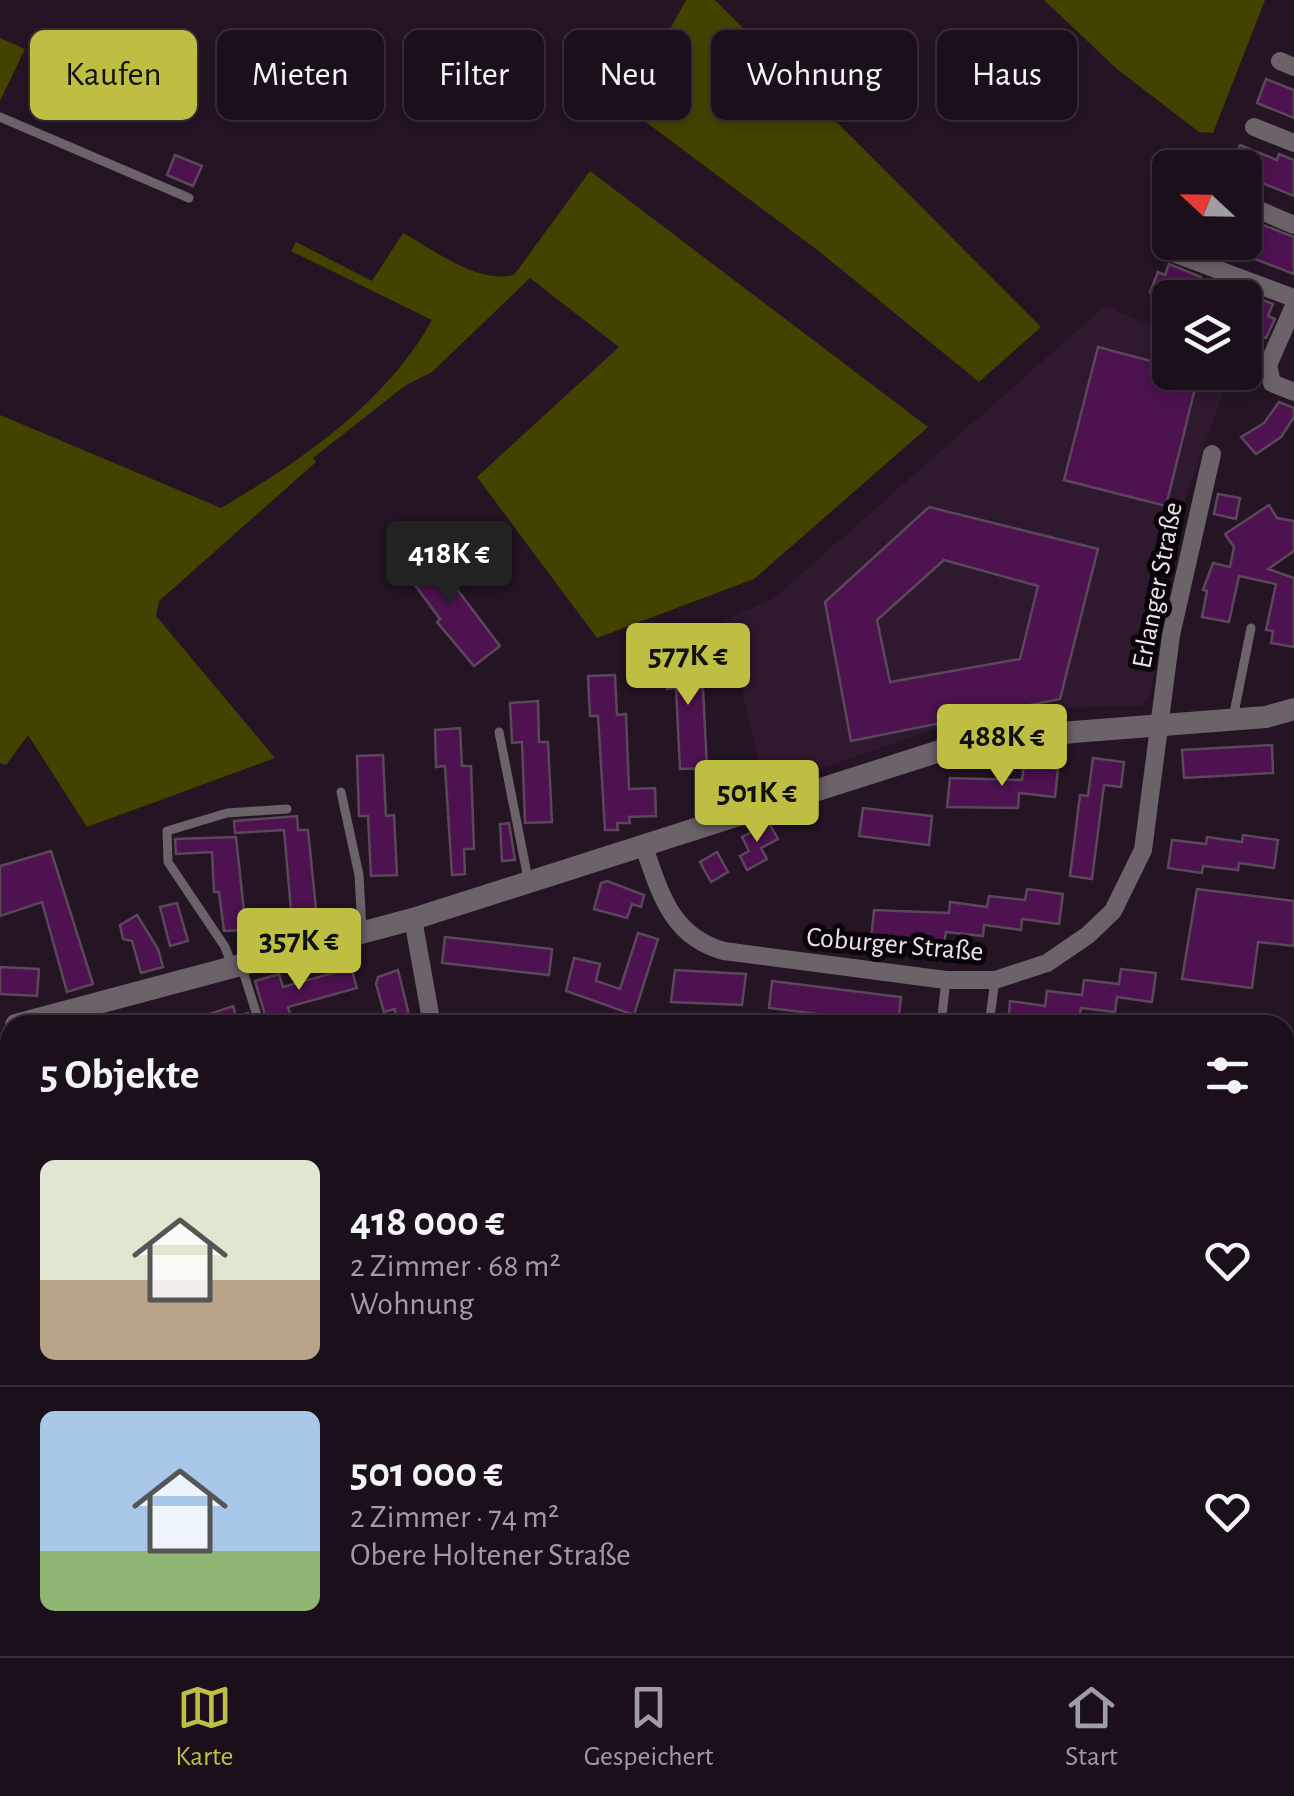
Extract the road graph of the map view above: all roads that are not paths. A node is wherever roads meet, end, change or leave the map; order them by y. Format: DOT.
graph roads {
  1 [pos="0,117"];
  2 [pos="1254,127"];
  3 [pos="1294,143"];
  4 [pos="189,198"];
  5 [pos="1262,211"];
  6 [pos="1294,225"];
  7 [pos="1191,260"];
  8 [pos="1294,302"];
  9 [pos="1294,392"];
  10 [pos="1212,454"];
  11 [pos="1252,628"];
  12 [pos="1294,710"];
  13 [pos="1232,720"];
  14 [pos="1159,728"];
  15 [pos="499,732"];
  16 [pos="340,792"];
  17 [pos="287,808"];
  18 [pos="642,844"];
  19 [pos="528,882"];
  20 [pos="413,919"];
  21 [pos="362,932"];
  22 [pos="237,966"];
  23 [pos="946,980"];
  24 [pos="994,980"];
  25 [pos="0,1015"];
  26 [pos="44,1015"];
  27 [pos="256,1015"];
  28 [pos="430,1015"];
  29 [pos="942,1015"];
  30 [pos="990,1015"];
  1 -- 4 [label="lane"];
  2 -- 3 [label="street"];
  5 -- 6 [label="street"];
  7 -- 8 [label="street"];
  8 -- 9 [label="street"];
  10 -- 14 [label="street, Erlanger Straße"];
  11 -- 13 [label="lane"];
  12 -- 13 [label="street"];
  13 -- 14 [label="street"];
  14 -- 18 [label="street"];
  14 -- 24 [label="street, Coburger Straße"];
  15 -- 19 [label="lane"];
  16 -- 21 [label="lane"];
  17 -- 22 [label="lane"];
  18 -- 19 [label="street"];
  18 -- 23 [label="street, Coburger Straße"];
  19 -- 20 [label="street"];
  20 -- 21 [label="street"];
  20 -- 28 [label="street"];
  21 -- 22 [label="street"];
  22 -- 26 [label="street"];
  22 -- 27 [label="lane"];
  23 -- 24 [label="street, Coburger Straße"];
  23 -- 29 [label="lane"];
  24 -- 30 [label="lane"];
  25 -- 26 [label="street"];
}
